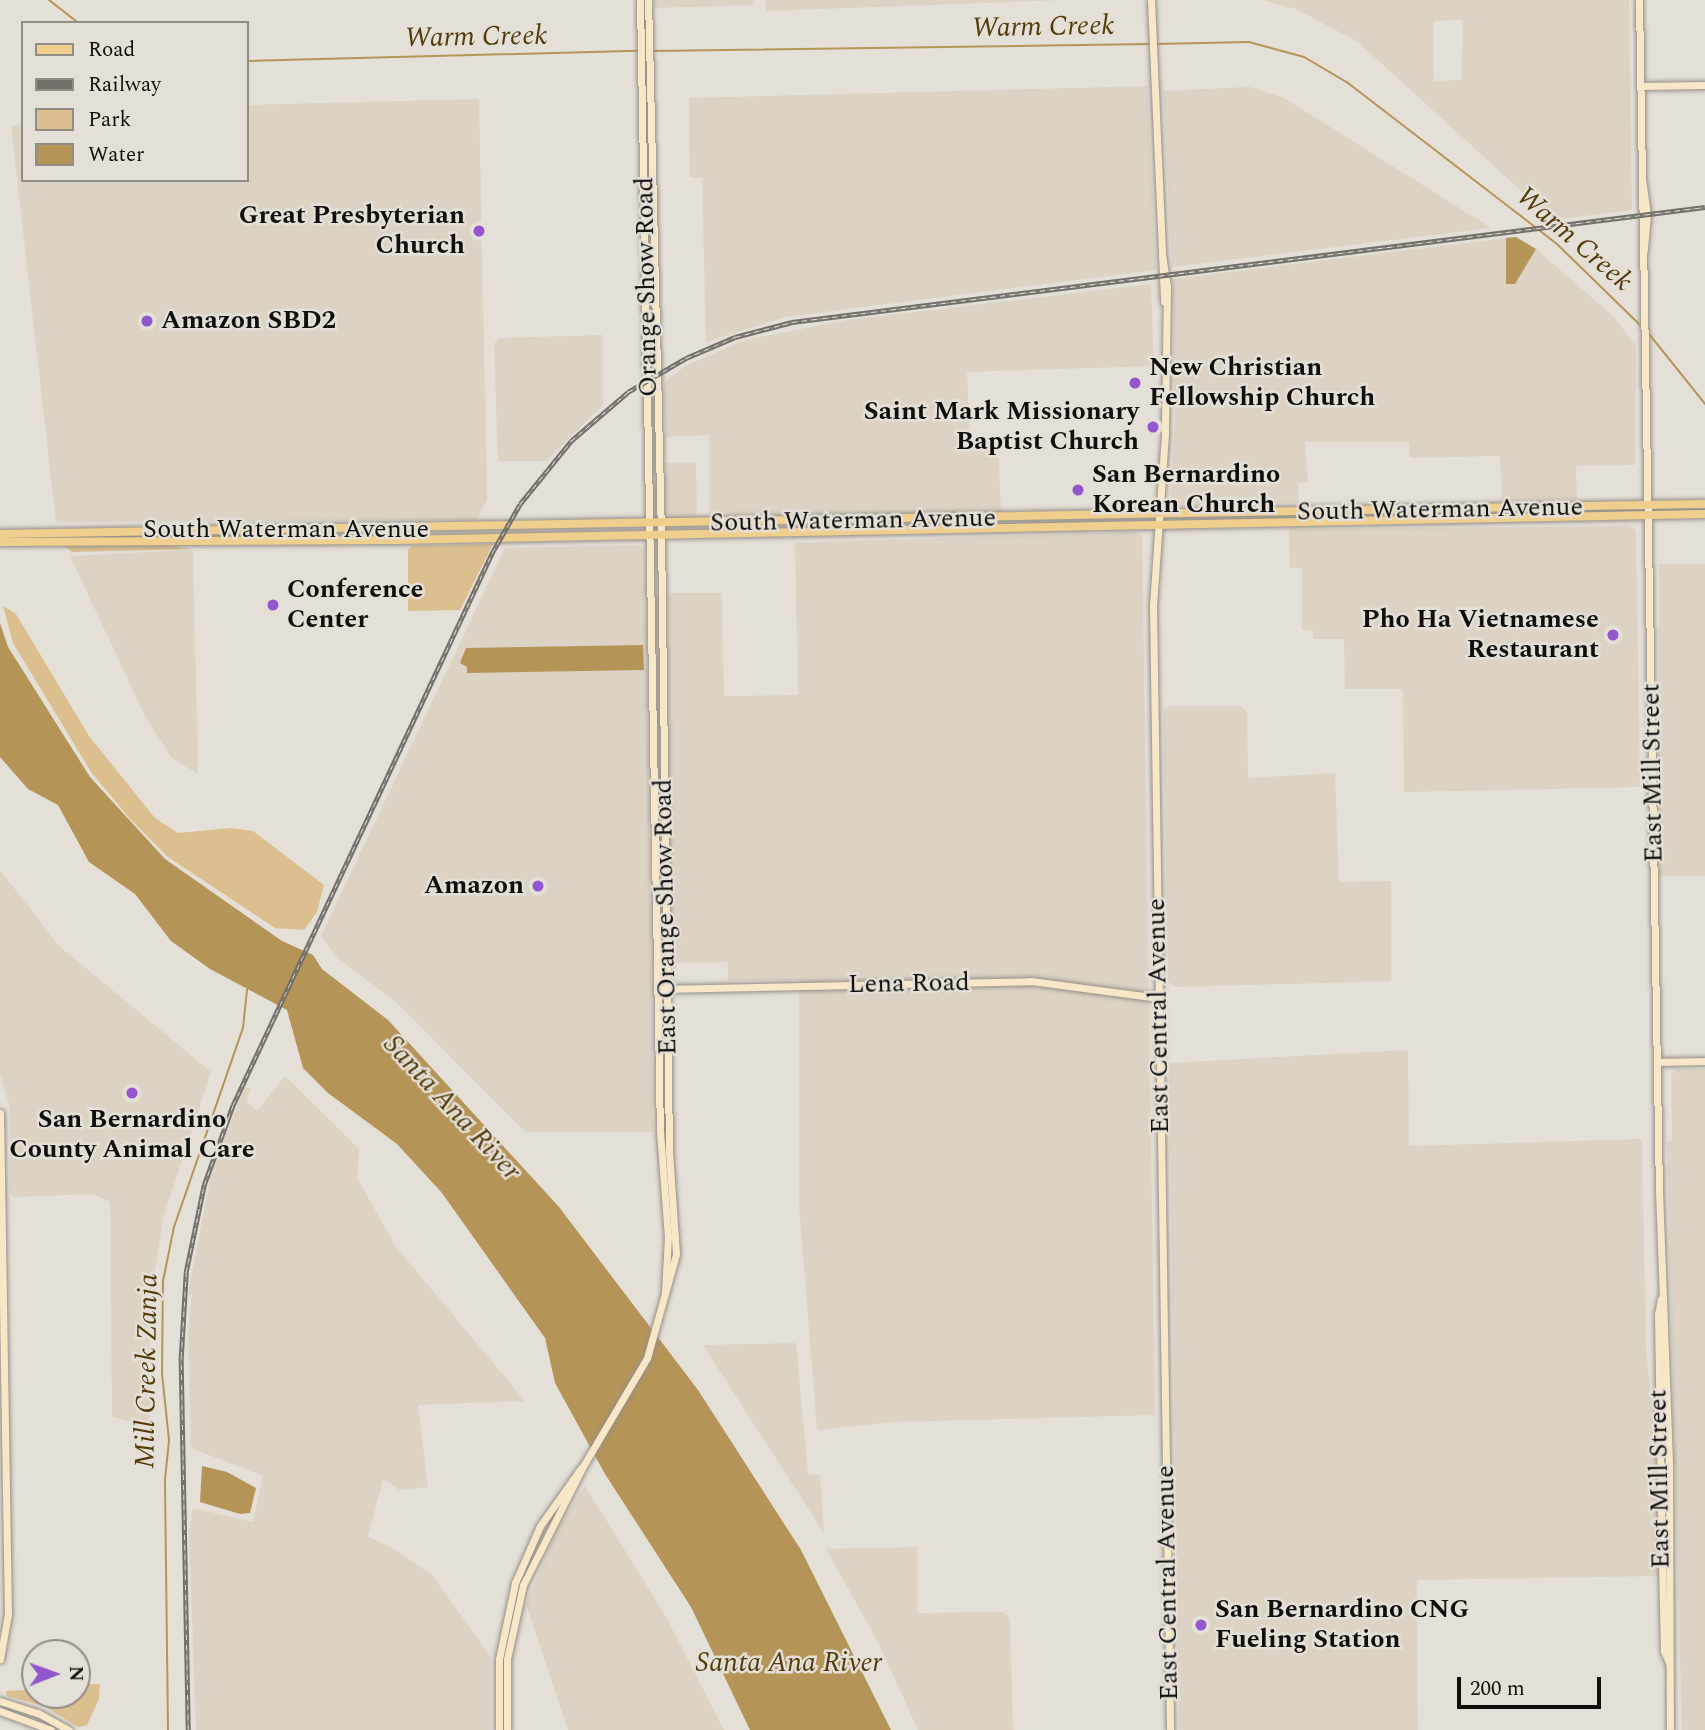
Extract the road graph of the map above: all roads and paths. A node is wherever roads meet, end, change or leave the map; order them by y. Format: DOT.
graph roads {
  1 [pos="1151,0"];
  2 [pos="1639,0"];
  3 [pos="644,3"];
  4 [pos="1705,85"];
  5 [pos="1641,86"];
  6 [pos="1705,504"];
  7 [pos="1649,511"];
  8 [pos="1294,512"];
  9 [pos="1704,514"];
  10 [pos="1157,515"];
  11 [pos="1254,523"];
  12 [pos="656,524"];
  13 [pos="1156,525"];
  14 [pos="0,534"];
  15 [pos="657,534"];
  16 [pos="40,537"];
  17 [pos="0,542"];
  18 [pos="662,989"];
  19 [pos="1159,998"];
  20 [pos="1705,1061"];
  21 [pos="1657,1062"];
  22 [pos="0,1113"];
  23 [pos="540,1536"];
  24 [pos="0,1659"];
  25 [pos="0,1701"];
  26 [pos="0,1711"];
  27 [pos="51,1730"];
  28 [pos="69,1730"];
  29 [pos="499,1730"];
  30 [pos="507,1730"];
  31 [pos="1170,1730"];
  32 [pos="1670,1730"];
  1 -- 10 [label="main road, East Central Avenue"];
  2 -- 5 [label="main road, East Mill Street"];
  3 -- 12 [label="main road, Orange Show Road"];
  4 -- 5 [label="main road"];
  5 -- 7 [label="main road, East Mill Street"];
  6 -- 7 [label="main road, South Waterman Avenue"];
  7 -- 8 [label="main road, South Waterman Avenue"];
  7 -- 9 [label="main road, South Waterman Avenue"];
  7 -- 11 [label="main road, South Waterman Avenue"];
  7 -- 21 [label="main road, East Mill Street"];
  8 -- 10 [label="main road, South Waterman Avenue"];
  8 -- 11 [label="main road"];
  10 -- 12 [label="main road, South Waterman Avenue"];
  10 -- 13 [label="main road, East Central Avenue"];
  11 -- 13 [label="main road, South Waterman Avenue"];
  12 -- 15 [label="main road, East Orange Show Road"];
  12 -- 16 [label="main road, South Waterman Avenue"];
  13 -- 15 [label="main road, South Waterman Avenue"];
  13 -- 19 [label="main road, East Central Avenue"];
  14 -- 16 [label="main road, South Waterman Avenue"];
  15 -- 16 [label="main road, South Waterman Avenue"];
  15 -- 18 [label="main road, East Orange Show Road"];
  16 -- 17 [label="main road, South Waterman Avenue"];
  18 -- 19 [label="main road, Lena Road"];
  18 -- 23 [label="main road, East Orange Show Road"];
  19 -- 31 [label="main road, East Central Avenue"];
  20 -- 21 [label="main road"];
  21 -- 32 [label="main road, East Mill Street"];
  22 -- 24 [label="main road"];
  23 -- 29 [label="main road"];
  23 -- 30 [label="main road"];
  25 -- 28 [label="main road"];
  26 -- 27 [label="main road"];
}
